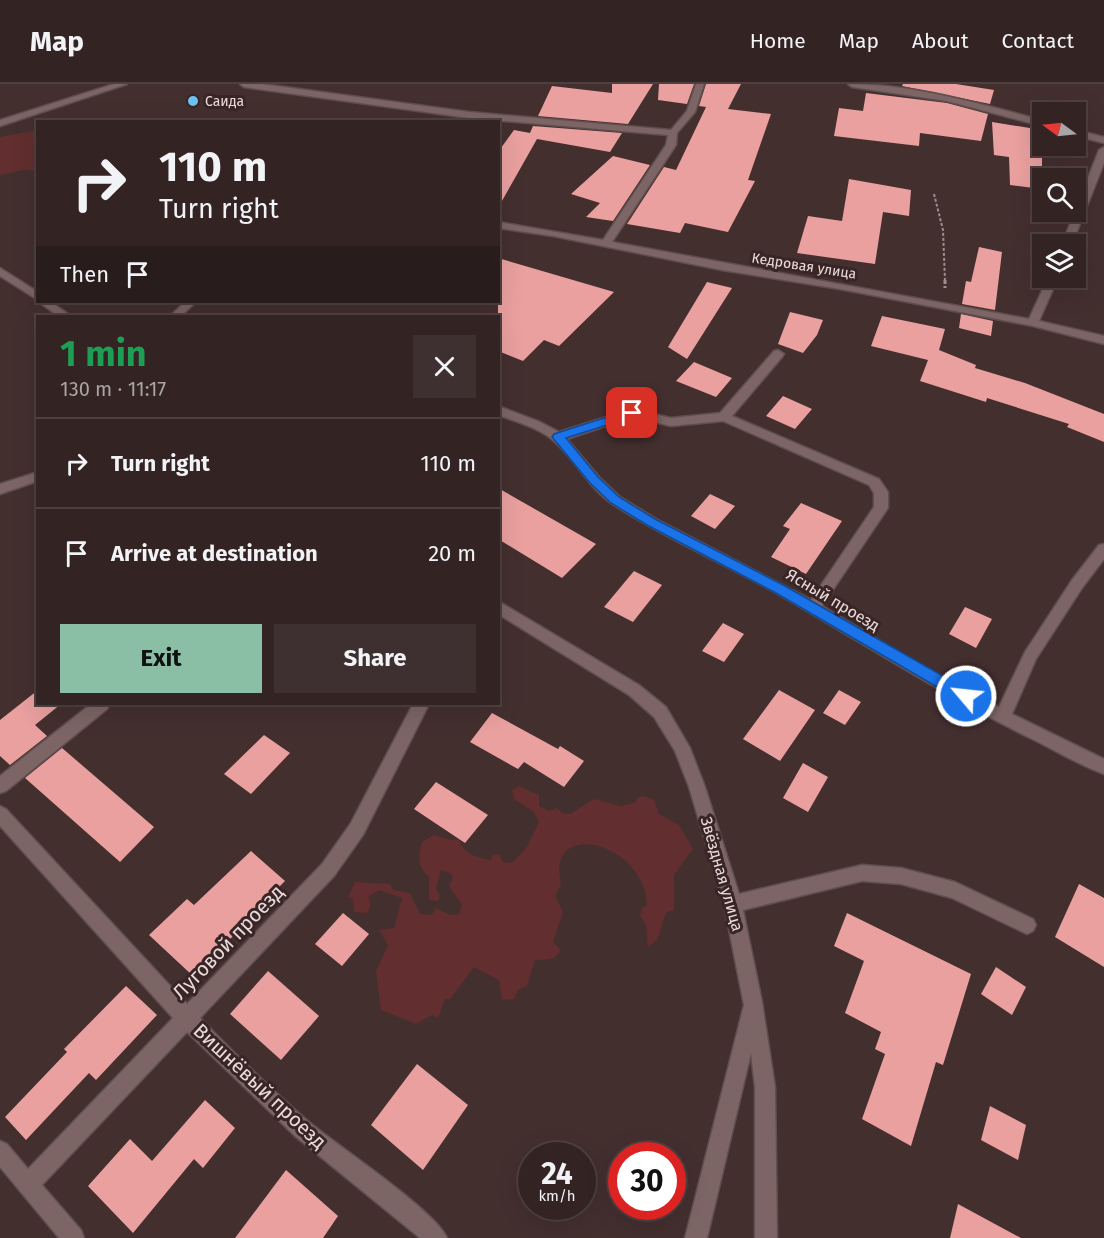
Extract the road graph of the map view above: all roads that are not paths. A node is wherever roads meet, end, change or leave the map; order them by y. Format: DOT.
graph roads {
  1 [pos="123,84"];
  2 [pos="244,84"];
  3 [pos="278,84"];
  4 [pos="700,84"];
  5 [pos="852,84"];
  6 [pos="267,87"];
  7 [pos="1032,120"];
  8 [pos="0,123"];
  9 [pos="673,133"];
  10 [pos="1086,136"];
  11 [pos="1104,140"];
  12 [pos="1104,150"];
  13 [pos="500,225"];
  14 [pos="1072,234"];
  15 [pos="605,244"];
  16 [pos="0,271"];
  17 [pos="1049,288"];
  18 [pos="36,296"];
  19 [pos="46,303"];
  20 [pos="190,303"];
  21 [pos="64,315"];
  22 [pos="176,315"];
  23 [pos="1033,323"];
  24 [pos="1104,340"];
  25 [pos="778,354"];
  26 [pos="500,411"];
  27 [pos="724,417"];
  28 [pos="558,437"];
  29 [pos="36,477"];
  30 [pos="0,489"];
  31 [pos="1104,549"];
  32 [pos="812,609"];
  33 [pos="500,611"];
  34 [pos="101,705"];
  35 [pos="420,705"];
  36 [pos="1003,717"];
  37 [pos="1104,766"];
  38 [pos="0,786"];
  39 [pos="0,814"];
  40 [pos="733,904"];
  41 [pos="1027,925"];
  42 [pos="753,1002"];
  43 [pos="186,1017"];
  44 [pos="0,1151"];
  45 [pos="28,1184"];
  46 [pos="73,1238"];
  47 [pos="436,1238"];
  48 [pos="696,1238"];
  49 [pos="766,1238"];
  1 -- 8 [label="street"];
  2 -- 6 [label="street"];
  3 -- 6 [label="street"];
  4 -- 9 [label="street"];
  5 -- 7 [label="street"];
  6 -- 9 [label="street"];
  9 -- 15 [label="street"];
  10 -- 11 [label="street"];
  12 -- 14 [label="street"];
  13 -- 15 [label="street, Кедровая улица"];
  15 -- 23 [label="street, Кедровая улица"];
  16 -- 18 [label="street"];
  17 -- 23 [label="street"];
  19 -- 21 [label="street"];
  20 -- 22 [label="street"];
  23 -- 24 [label="street, Кедровая улица"];
  25 -- 27 [label="street"];
  26 -- 28 [label="street, Ясный проезд"];
  27 -- 28 [label="street"];
  27 -- 32 [label="street"];
  28 -- 32 [label="street, Ясный проезд"];
  29 -- 30 [label="street"];
  31 -- 36 [label="street"];
  32 -- 36 [label="street, Ясный проезд"];
  33 -- 40 [label="street, Звёздная улица"];
  34 -- 38 [label="street"];
  35 -- 43 [label="street, Луговой проезд"];
  36 -- 37 [label="street, Ясный проезд"];
  39 -- 43 [label="street, Вишнёвый проезд"];
  40 -- 41 [label="street"];
  40 -- 42 [label="street, Звёздная улица"];
  42 -- 48 [label="street"];
  42 -- 49 [label="street, Звёздная улица"];
  43 -- 45 [label="street, Луговой проезд"];
  43 -- 47 [label="street, Вишнёвый проезд"];
  44 -- 45 [label="street"];
  45 -- 46 [label="street"];
}
